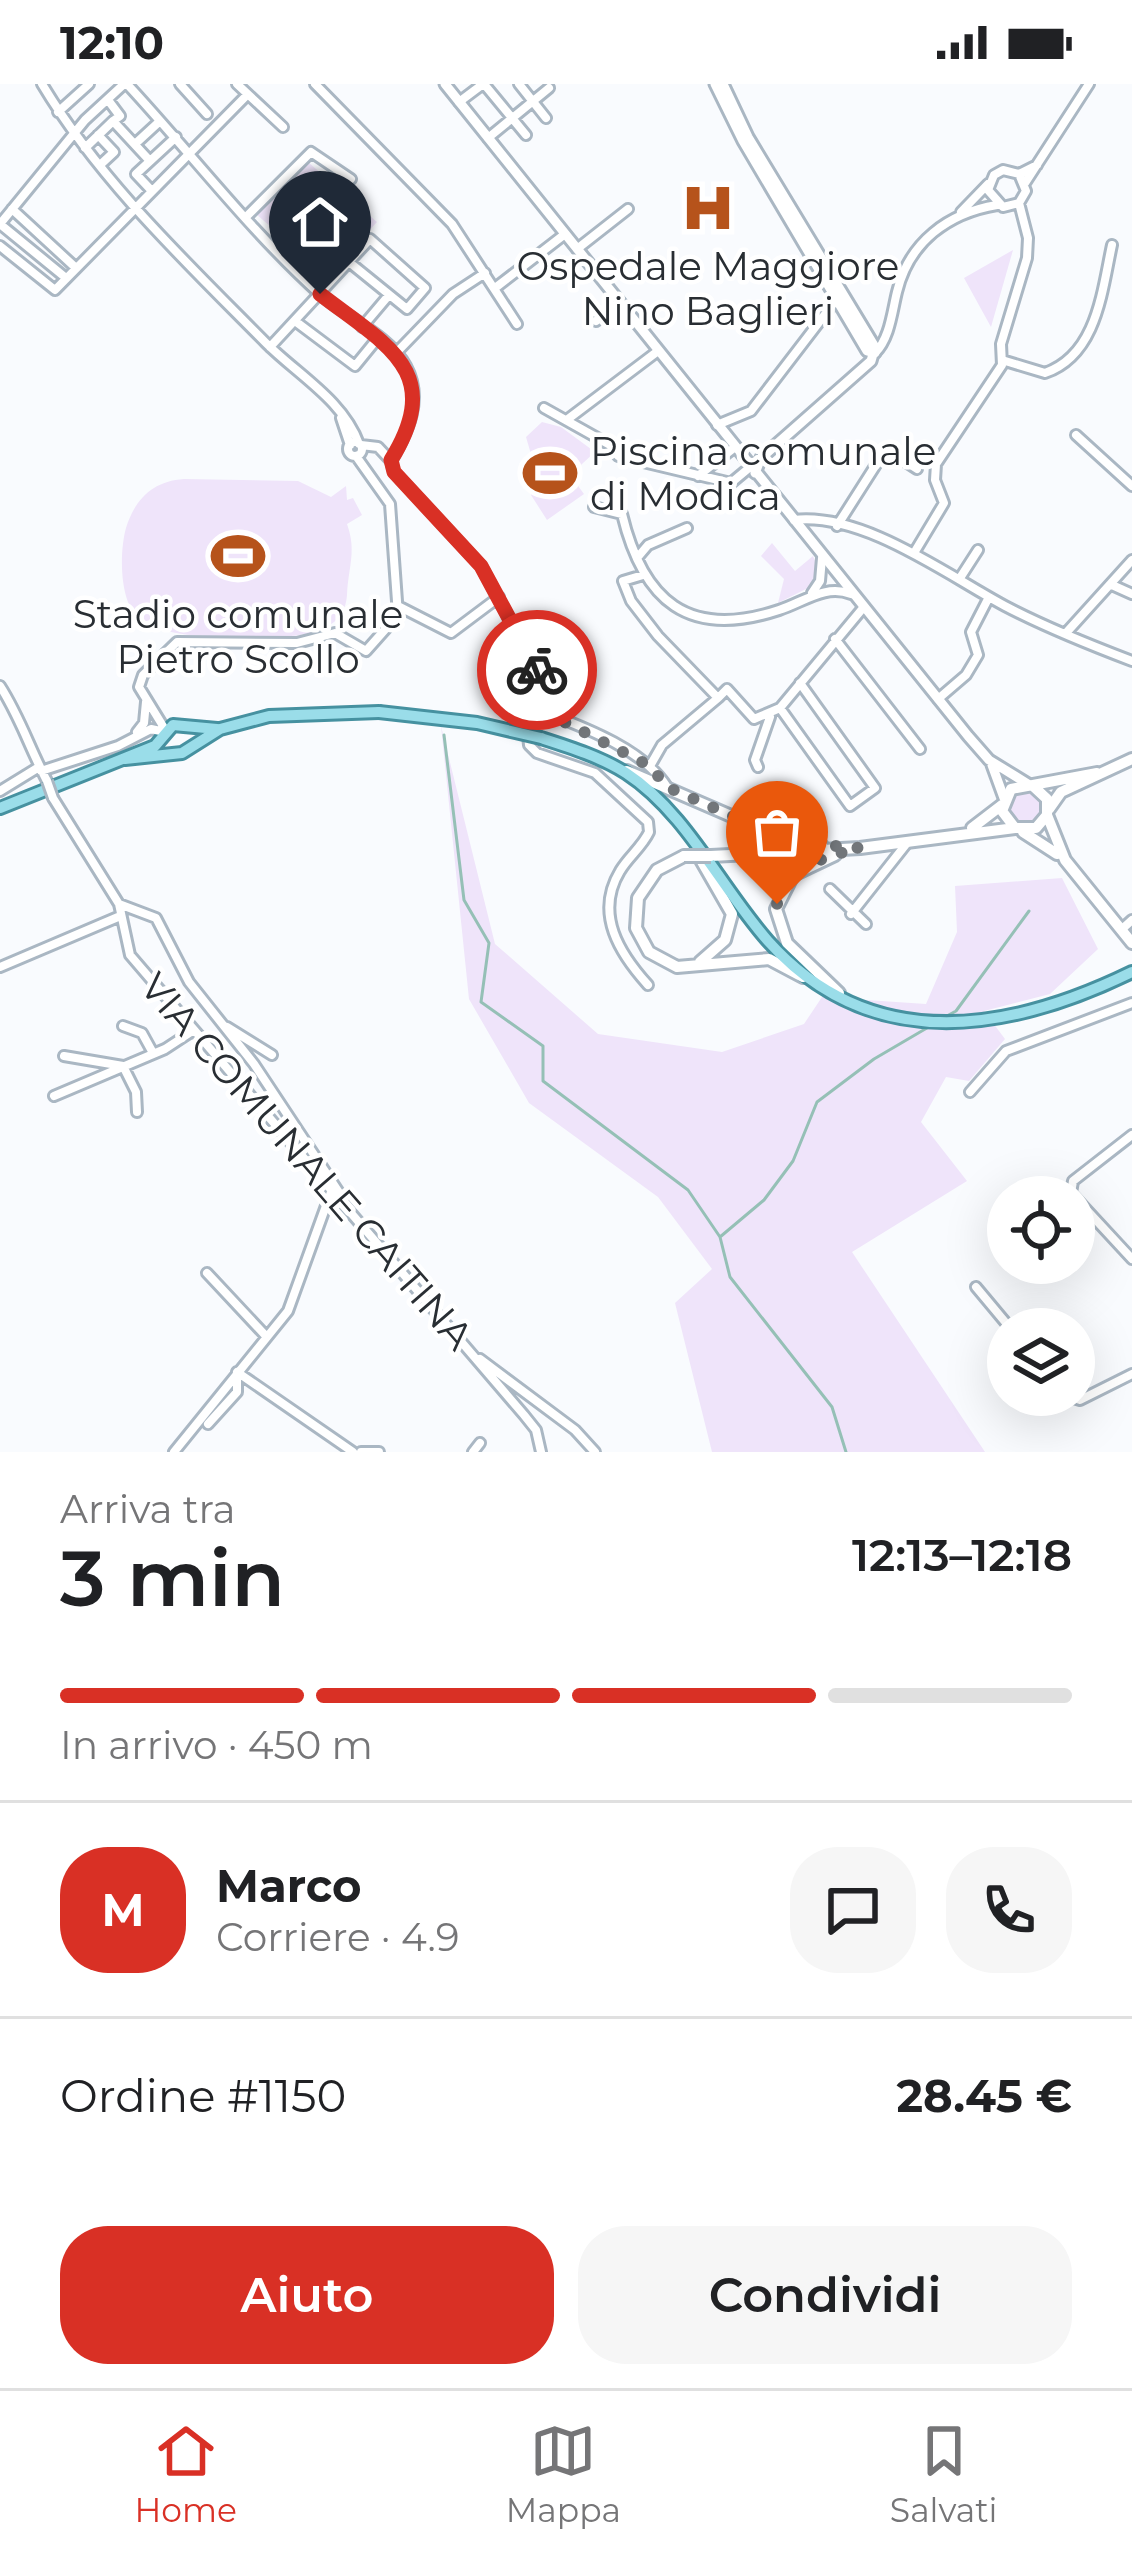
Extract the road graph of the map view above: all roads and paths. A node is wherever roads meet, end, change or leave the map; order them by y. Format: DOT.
graph roads {
  1 [pos="42,84"];
  2 [pos="72,84"];
  3 [pos="89,84"];
  4 [pos="126,84"];
  5 [pos="180,84"];
  6 [pos="237,84"];
  7 [pos="315,84"];
  8 [pos="445,84"];
  9 [pos="483,84"];
  10 [pos="519,84"];
  11 [pos="719,84"];
  12 [pos="1089,84"];
  13 [pos="549,88"];
  14 [pos="79,94"];
  15 [pos="247,95"];
  16 [pos="108,100"];
  17 [pos="458,102"];
  18 [pos="533,102"];
  19 [pos="58,112"];
  20 [pos="207,114"];
  21 [pos="512,118"];
  22 [pos="546,118"];
  23 [pos="113,121"];
  24 [pos="161,121"];
  25 [pos="283,127"];
  26 [pos="73,134"];
  27 [pos="98,135"];
  28 [pos="526,135"];
  29 [pos="176,137"];
  30 [pos="488,138"];
  31 [pos="135,144"];
  32 [pos="85,148"];
  33 [pos="190,152"];
  34 [pos="151,161"];
  35 [pos="100,165"];
  36 [pos="351,179"];
  37 [pos="1022,179"];
  38 [pos="988,184"];
  39 [pos="152,190"];
  40 [pos="1018,203"];
  41 [pos="136,206"];
  42 [pos="1000,206"];
  43 [pos="628,209"];
  44 [pos="10,212"];
  45 [pos="247,216"];
  46 [pos="956,217"];
  47 [pos="1021,221"];
  48 [pos="0,224"];
  49 [pos="565,234"];
  50 [pos="1112,245"];
  51 [pos="0,246"];
  52 [pos="810,248"];
  53 [pos="577,249"];
  54 [pos="349,262"];
  55 [pos="79,265"];
  56 [pos="485,273"];
  57 [pos="66,278"];
  58 [pos="495,289"];
  59 [pos="320,294"];
  60 [pos="389,295"];
  61 [pos="836,300"];
  62 [pos="620,302"];
  63 [pos="295,321"];
  64 [pos="596,321"];
  65 [pos="517,324"];
  66 [pos="362,327"];
  67 [pos="377,339"];
  68 [pos="878,346"];
  69 [pos="270,347"];
  70 [pos="397,352"];
  71 [pos="658,352"];
  72 [pos="1002,360"];
  73 [pos="544,408"];
  74 [pos="568,418"];
  75 [pos="717,425"];
  76 [pos="1076,435"];
  77 [pos="735,447"];
  78 [pos="357,448"];
  79 [pos="742,458"];
  80 [pos="761,458"];
  81 [pos="391,460"];
  82 [pos="917,469"];
  83 [pos="752,471"];
  84 [pos="697,476"];
  85 [pos="1132,486"];
  86 [pos="593,507"];
  87 [pos="793,520"];
  88 [pos="837,526"];
  89 [pos="687,528"];
  90 [pos="978,550"];
  91 [pos="914,553"];
  92 [pos="637,558"];
  93 [pos="822,558"];
  94 [pos="1132,560"];
  95 [pos="643,575"];
  96 [pos="836,575"];
  97 [pos="960,578"];
  98 [pos="1112,585"];
  99 [pos="823,586"];
  100 [pos="851,594"];
  101 [pos="1132,594"];
  102 [pos="989,596"];
  103 [pos="499,597"];
  104 [pos="400,607"];
  105 [pos="863,608"];
  106 [pos="1066,633"];
  107 [pos="836,639"];
  108 [pos="1132,661"];
  109 [pos="800,683"];
  110 [pos="0,686"];
  111 [pos="718,698"];
  112 [pos="938,699"];
  113 [pos="147,703"];
  114 [pos="780,708"];
  115 [pos="547,713"];
  116 [pos="771,716"];
  117 [pos="183,726"];
  118 [pos="220,729"];
  119 [pos="165,734"];
  120 [pos="123,744"];
  121 [pos="192,745"];
  122 [pos="920,748"];
  123 [pos="177,753"];
  124 [pos="125,759"];
  125 [pos="1132,759"];
  126 [pos="989,760"];
  127 [pos="650,766"];
  128 [pos="758,767"];
  129 [pos="40,769"];
  130 [pos="621,769"];
  131 [pos="1097,773"];
  132 [pos="1030,785"];
  133 [pos="667,787"];
  134 [pos="0,790"];
  135 [pos="1003,802"];
  136 [pos="0,808"];
  137 [pos="1047,814"];
  138 [pos="1017,829"];
  139 [pos="682,830"];
  140 [pos="960,835"];
  141 [pos="907,843"];
  142 [pos="843,848"];
  143 [pos="860,848"];
  144 [pos="1065,860"];
  145 [pos="830,889"];
  146 [pos="119,904"];
  147 [pos="851,914"];
  148 [pos="118,917"];
  149 [pos="1132,920"];
  150 [pos="866,924"];
  151 [pos="1121,930"];
  152 [pos="1132,943"];
  153 [pos="0,967"];
  154 [pos="686,967"];
  155 [pos="1132,973"];
  156 [pos="648,985"];
  157 [pos="838,993"];
  158 [pos="1132,1003"];
  159 [pos="220,1024"];
  160 [pos="123,1026"];
  161 [pos="194,1030"];
  162 [pos="152,1053"];
  163 [pos="272,1055"];
  164 [pos="64,1057"];
  165 [pos="123,1066"];
  166 [pos="970,1093"];
  167 [pos="54,1096"];
  168 [pos="137,1112"];
  169 [pos="1132,1136"];
  170 [pos="317,1170"];
  171 [pos="331,1191"];
  172 [pos="1132,1259"];
  173 [pos="207,1273"];
  174 [pos="976,1287"];
  175 [pos="424,1297"];
  176 [pos="994,1308"];
  177 [pos="265,1335"];
  178 [pos="474,1355"];
  179 [pos="237,1372"];
  180 [pos="1132,1374"];
  181 [pos="1095,1392"];
  182 [pos="208,1424"];
  183 [pos="480,1443"];
  184 [pos="174,1452"];
  185 [pos="357,1452"];
  186 [pos="379,1452"];
  187 [pos="473,1452"];
  188 [pos="541,1452"];
  189 [pos="595,1452"];
  1 -- 19 [label="street"];
  2 -- 14 [label="street"];
  3 -- 14 [label="street"];
  4 -- 16 [label="street"];
  4 -- 24 [label="street"];
  5 -- 20 [label="street"];
  6 -- 15 [label="street"];
  7 -- 56 [label="street"];
  8 -- 17 [label="street"];
  9 -- 17 [label="street"];
  9 -- 21 [label="street"];
  10 -- 18 [label="street"];
  11 -- 52 [label="street"];
  12 -- 37 [label="street"];
  13 -- 18 [label="street"];
  14 -- 19 [label="street"];
  15 -- 25 [label="street"];
  15 -- 33 [label="street"];
  16 -- 23 [label="street"];
  16 -- 26 [label="street"];
  17 -- 30 [label="street"];
  18 -- 21 [label="street"];
  18 -- 22 [label="street"];
  19 -- 26 [label="street"];
  21 -- 28 [label="street"];
  21 -- 30 [label="street"];
  23 -- 27 [label="street"];
  23 -- 31 [label="street"];
  24 -- 29 [label="street"];
  24 -- 31 [label="street"];
  26 -- 32 [label="street"];
  26 -- 44 [label="street"];
  27 -- 32 [label="street"];
  27 -- 35 [label="street"];
  29 -- 33 [label="street"];
  29 -- 34 [label="street"];
  30 -- 49 [label="street"];
  31 -- 34 [label="street"];
  32 -- 35 [label="street"];
  33 -- 39 [label="street"];
  33 -- 45 [label="street"];
  34 -- 39 [label="street"];
  35 -- 41 [label="street"];
  36 -- 45 [label="street"];
  37 -- 38 [label="street"];
  37 -- 40 [label="street"];
  38 -- 42 [label="street"];
  38 -- 46 [label="street"];
  39 -- 41 [label="street"];
  40 -- 42 [label="street"];
  40 -- 47 [label="street"];
  41 -- 55 [label="street"];
  41 -- 69 [label="street"];
  42 -- 46 [label="street"];
  42 -- 47 [label="street"];
  43 -- 53 [label="street"];
  44 -- 48 [label="street"];
  44 -- 55 [label="street"];
  45 -- 59 [label="street"];
  46 -- 68 [label="street"];
  47 -- 72 [label="street"];
  48 -- 57 [label="street"];
  49 -- 53 [label="street"];
  49 -- 58 [label="street"];
  50 -- 72 [label="street"];
  51 -- 57 [label="street"];
  52 -- 61 [label="street"];
  52 -- 68 [label="street"];
  53 -- 62 [label="street"];
  54 -- 59 [label="street"];
  54 -- 60 [label="street"];
  54 -- 60 [label="street"];
  55 -- 57 [label="street"];
  56 -- 58 [label="street"];
  56 -- 70 [label="street"];
  58 -- 65 [label="street"];
  59 -- 63 [label="street"];
  59 -- 66 [label="street"];
  60 -- 66 [label="street"];
  61 -- 68 [label="street"];
  61 -- 75 [label="street"];
  62 -- 64 [label="street"];
  62 -- 71 [label="street"];
  63 -- 67 [label="street"];
  63 -- 69 [label="street"];
  66 -- 67 [label="street"];
  67 -- 70 [label="street"];
  68 -- 80 [label="street"];
  69 -- 78 [label="street"];
  70 -- 81 [label="street"];
  71 -- 74 [label="street"];
  71 -- 75 [label="street"];
  72 -- 91 [label="street"];
  73 -- 74 [label="street"];
  74 -- 84 [label="street"];
  75 -- 77 [label="street"];
  76 -- 85 [label="street"];
  77 -- 79 [label="street"];
  77 -- 84 [label="street"];
  78 -- 81 [label="street"];
  78 -- 104 [label="street"];
  79 -- 80 [label="street"];
  79 -- 83 [label="street"];
  80 -- 83 [label="street"];
  81 -- 103 [label="street"];
  82 -- 88 [label="street"];
  83 -- 84 [label="street"];
  83 -- 87 [label="street"];
  86 -- 92 [label="street"];
  87 -- 88 [label="street"];
  87 -- 93 [label="street"];
  88 -- 91 [label="street"];
  89 -- 92 [label="street"];
  90 -- 97 [label="street"];
  91 -- 97 [label="street"];
  92 -- 95 [label="street"];
  93 -- 96 [label="street"];
  93 -- 99 [label="street"];
  94 -- 98 [label="street"];
  95 -- 99 [label="street"];
  95 -- 111 [label="street"];
  96 -- 99 [label="street"];
  96 -- 100 [label="street"];
  97 -- 102 [label="street"];
  98 -- 101 [label="street"];
  98 -- 106 [label="street"];
  99 -- 100 [label="street"];
  100 -- 105 [label="street"];
  102 -- 106 [label="street"];
  102 -- 112 [label="street"];
  103 -- 104 [label="street"];
  103 -- 115 [label="street"];
  104 -- 113 [label="street"];
  105 -- 107 [label="street"];
  105 -- 112 [label="street"];
  106 -- 108 [label="street"];
  107 -- 109 [label="street"];
  107 -- 122 [label="street"];
  109 -- 114 [label="street"];
  109 -- 114 [label="street"];
  110 -- 129 [label="street"];
  111 -- 116 [label="street"];
  111 -- 127 [label="street"];
  112 -- 126 [label="street"];
  113 -- 117 [label="street"];
  113 -- 119 [label="street"];
  113 -- 120 [label="street"];
  114 -- 116 [label="street"];
  115 -- 127 [label="street"];
  115 -- 156 [label="street"];
  116 -- 128 [label="street"];
  117 -- 118 [label="main road"];
  117 -- 119 [label="main road"];
  117 -- 121 [label="main road"];
  118 -- 121 [label="main road"];
  118 -- 130 [label="main road, bridge"];
  119 -- 120 [label="street"];
  119 -- 123 [label="main road"];
  119 -- 124 [label="main road"];
  120 -- 129 [label="street"];
  121 -- 123 [label="main road"];
  123 -- 124 [label="main road"];
  124 -- 136 [label="main road"];
  125 -- 131 [label="main road"];
  126 -- 132 [label="street"];
  126 -- 135 [label="street"];
  127 -- 133 [label="street"];
  129 -- 134 [label="street"];
  129 -- 146 [label="street, bridge"];
  130 -- 133 [label="main road"];
  130 -- 139 [label="main road"];
  131 -- 132 [label="main road"];
  131 -- 137 [label="main road"];
  132 -- 135 [label="main road"];
  132 -- 137 [label="main road"];
  133 -- 142 [label="main road"];
  135 -- 138 [label="main road"];
  135 -- 140 [label="main road"];
  137 -- 138 [label="main road"];
  137 -- 144 [label="main road"];
  138 -- 140 [label="main road"];
  138 -- 144 [label="main road"];
  139 -- 154 [label="main road"];
  139 -- 157 [label="main road"];
  140 -- 141 [label="main road"];
  141 -- 143 [label="main road"];
  141 -- 147 [label="street"];
  142 -- 143 [label="main road"];
  142 -- 154 [label="main road, bridge"];
  143 -- 157 [label="main road"];
  144 -- 151 [label="main road"];
  145 -- 147 [label="street"];
  146 -- 148 [label="street, VIA COMUNALE CAITINA"];
  146 -- 159 [label="street"];
  147 -- 150 [label="street"];
  148 -- 153 [label="street"];
  148 -- 161 [label="street, VIA COMUNALE CAITINA"];
  149 -- 151 [label="street"];
  151 -- 152 [label="main road"];
  154 -- 157 [label="main road"];
  155 -- 157 [label="main road"];
  158 -- 166 [label="street"];
  159 -- 163 [label="street"];
  159 -- 170 [label="street"];
  160 -- 162 [label="street"];
  161 -- 162 [label="street"];
  161 -- 170 [label="street, VIA COMUNALE CAITINA"];
  162 -- 165 [label="street"];
  164 -- 165 [label="street"];
  165 -- 167 [label="street"];
  165 -- 168 [label="street"];
  169 -- 172 [label="street"];
  170 -- 171 [label="street, VIA COMUNALE CAITINA"];
  170 -- 175 [label="street"];
  171 -- 175 [label="street, VIA COMUNALE CAITINA"];
  171 -- 177 [label="street"];
  173 -- 177 [label="street"];
  174 -- 176 [label="street"];
  175 -- 178 [label="street, VIA COMUNALE CAITINA"];
  177 -- 179 [label="street"];
  178 -- 188 [label="street, VIA COMUNALE CAITINA"];
  178 -- 189 [label="street"];
  179 -- 182 [label="street"];
  179 -- 184 [label="street"];
  179 -- 185 [label="street"];
  180 -- 181 [label="street"];
  183 -- 187 [label="street"];
  185 -- 186 [label="street"];
}
